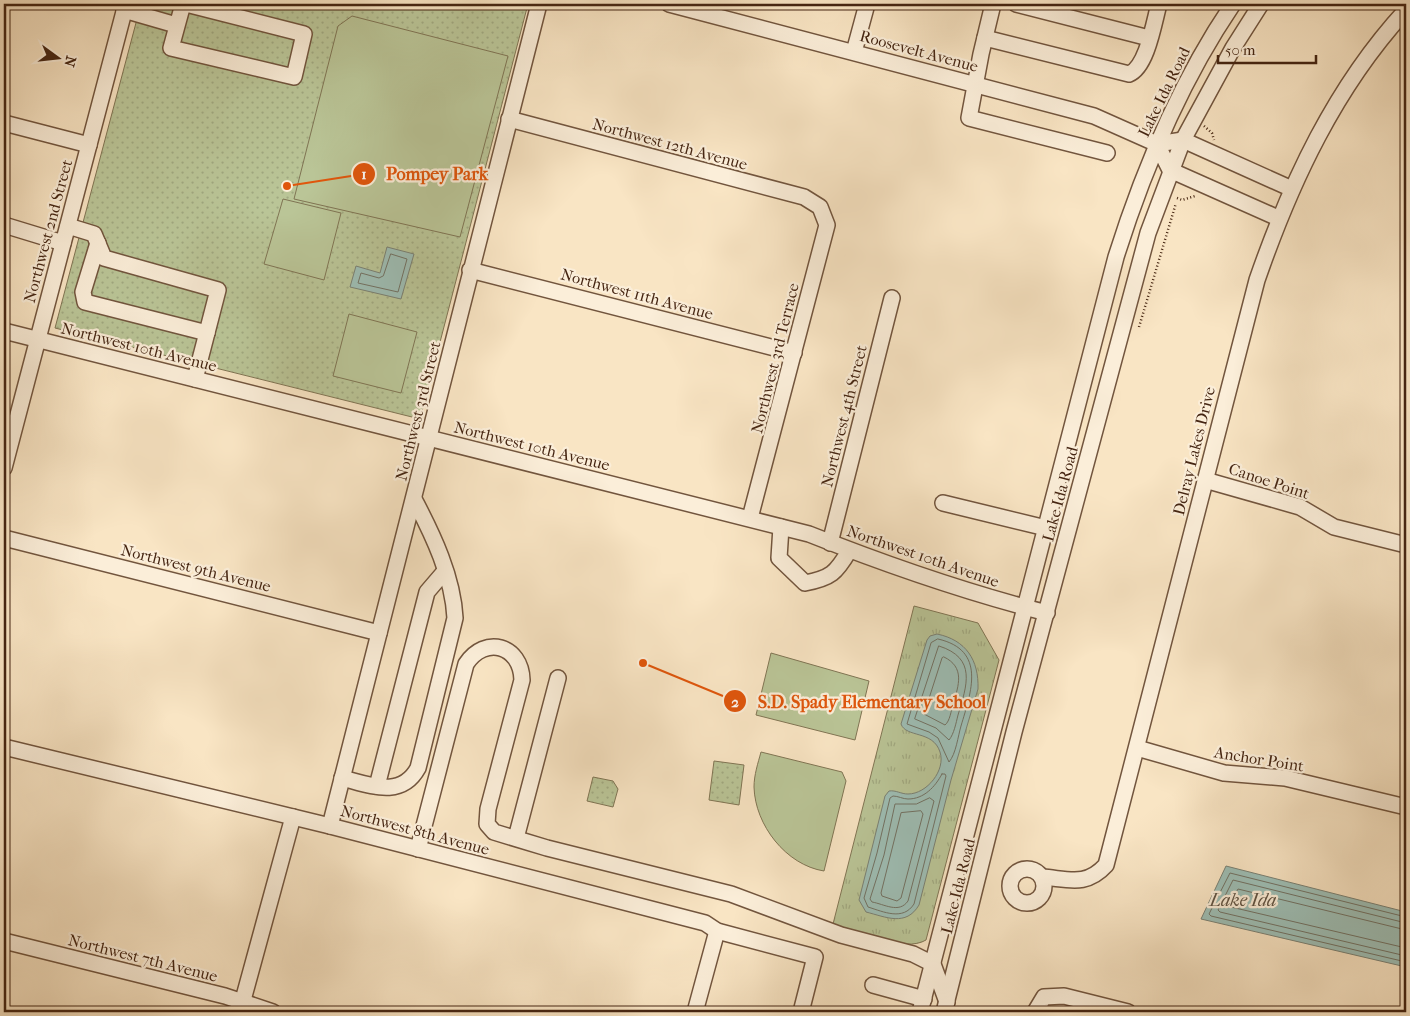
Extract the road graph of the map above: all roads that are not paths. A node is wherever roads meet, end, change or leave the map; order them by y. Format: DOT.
graph roads {
  1 [pos="184,4"];
  2 [pos="539,4"];
  3 [pos="669,4"];
  4 [pos="867,4"];
  5 [pos="993,4"];
  6 [pos="1016,4"];
  7 [pos="1158,4"];
  8 [pos="1233,4"];
  9 [pos="1261,4"];
  10 [pos="1035,6"];
  11 [pos="125,7"];
  12 [pos="711,9"];
  13 [pos="1406,10"];
  14 [pos="176,25"];
  15 [pos="985,38"];
  16 [pos="1150,38"];
  17 [pos="854,52"];
  18 [pos="975,84"];
  19 [pos="509,120"];
  20 [pos="4,124"];
  21 [pos="1183,140"];
  22 [pos="1157,144"];
  23 [pos="89,145"];
  24 [pos="1107,153"];
  25 [pos="1170,170"];
  26 [pos="1292,188"];
  27 [pos="820,207"];
  28 [pos="1278,218"];
  29 [pos="4,225"];
  30 [pos="68,226"];
  31 [pos="63,242"];
  32 [pos="98,243"];
  33 [pos="470,270"];
  34 [pos="892,298"];
  35 [pos="4,331"];
  36 [pos="207,333"];
  37 [pos="38,340"];
  38 [pos="794,353"];
  39 [pos="195,379"];
  40 [pos="430,438"];
  41 [pos="4,468"];
  42 [pos="1206,480"];
  43 [pos="414,499"];
  44 [pos="943,503"];
  45 [pos="750,518"];
  46 [pos="782,527"];
  47 [pos="1046,528"];
  48 [pos="4,538"];
  49 [pos="830,542"];
  50 [pos="1406,545"];
  51 [pos="849,551"];
  52 [pos="445,571"];
  53 [pos="1025,607"];
  54 [pos="1046,613"];
  55 [pos="379,633"];
  56 [pos="558,678"];
  57 [pos="4,746"];
  58 [pos="1137,748"];
  59 [pos="342,778"];
  60 [pos="377,786"];
  61 [pos="1406,808"];
  62 [pos="293,817"];
  63 [pos="330,826"];
  64 [pos="516,838"];
  65 [pos="418,849"];
  66 [pos="1042,877"];
  67 [pos="717,931"];
  68 [pos="4,941"];
  69 [pos="932,964"];
  70 [pos="873,985"];
  71 [pos="922,1005"];
  72 [pos="241,1007"];
  73 [pos="946,1007"];
  74 [pos="273,1012"];
  75 [pos="695,1012"];
  76 [pos="801,1012"];
  77 [pos="1035,1012"];
  78 [pos="1128,1012"];
  1 -- 14 [label="street"];
  1 -- 14 [label="street"];
  2 -- 19 [label="street, Northwest 3rd Street"];
  3 -- 12 [label="street, Roosevelt Avenue"];
  4 -- 17 [label="street"];
  5 -- 15 [label="street"];
  6 -- 10 [label="street"];
  7 -- 16 [label="street"];
  8 -- 22 [label="street, Lake Ida Road"];
  9 -- 21 [label="street, Lake Ida Road"];
  10 -- 16 [label="street"];
  11 -- 14 [label="street"];
  11 -- 23 [label="street, Northwest 2nd Street"];
  12 -- 17 [label="street, Roosevelt Avenue"];
  13 -- 26 [label="street, Delray Lakes Drive"];
  15 -- 16 [label="street"];
  15 -- 18 [label="street"];
  17 -- 18 [label="street, Roosevelt Avenue"];
  18 -- 22 [label="street, Roosevelt Avenue"];
  18 -- 24 [label="street"];
  19 -- 27 [label="street, Northwest 12th Avenue"];
  19 -- 33 [label="street, Northwest 3rd Street"];
  20 -- 23 [label="street"];
  21 -- 22 [label="street"];
  21 -- 25 [label="street, Lake Ida Road"];
  21 -- 26 [label="street"];
  22 -- 25 [label="street"];
  22 -- 47 [label="street, Lake Ida Road"];
  23 -- 30 [label="street, Northwest 2nd Street"];
  25 -- 28 [label="street"];
  25 -- 54 [label="street, Lake Ida Road"];
  26 -- 28 [label="street, Delray Lakes Drive"];
  27 -- 38 [label="street, Northwest 3rd Terrace"];
  28 -- 42 [label="street, Delray Lakes Drive"];
  29 -- 31 [label="street"];
  30 -- 31 [label="street, Northwest 2nd Street"];
  30 -- 32 [label="street"];
  31 -- 37 [label="street, Northwest 2nd Street"];
  32 -- 36 [label="street"];
  32 -- 36 [label="street"];
  33 -- 38 [label="street, Northwest 11th Avenue"];
  33 -- 40 [label="street, Northwest 3rd Street"];
  34 -- 49 [label="street, Northwest 4th Street"];
  35 -- 37 [label="street, Northwest 10th Avenue"];
  36 -- 39 [label="street"];
  37 -- 39 [label="street, Northwest 10th Avenue"];
  37 -- 41 [label="street, Northwest 2nd Street"];
  38 -- 45 [label="street, Northwest 3rd Terrace"];
  39 -- 40 [label="street, Northwest 10th Avenue"];
  40 -- 43 [label="street, Northwest 3rd Street"];
  40 -- 45 [label="street, Northwest 10th Avenue"];
  42 -- 50 [label="street, Canoe Point"];
  42 -- 58 [label="street, Delray Lakes Drive"];
  43 -- 52 [label="street"];
  43 -- 55 [label="street, Northwest 3rd Street"];
  44 -- 47 [label="street"];
  45 -- 46 [label="street, Northwest 10th Avenue"];
  46 -- 49 [label="street, Northwest 10th Avenue"];
  46 -- 51 [label="street"];
  47 -- 53 [label="street, Lake Ida Road"];
  48 -- 55 [label="street, Northwest 9th Avenue"];
  49 -- 51 [label="street, Northwest 10th Avenue"];
  51 -- 53 [label="street, Northwest 10th Avenue"];
  52 -- 60 [label="street"];
  52 -- 60 [label="street"];
  53 -- 54 [label="street, Northwest 10th Avenue"];
  53 -- 69 [label="street, Lake Ida Road"];
  54 -- 73 [label="street, Lake Ida Road"];
  55 -- 59 [label="street, Northwest 3rd Street"];
  56 -- 64 [label="street"];
  57 -- 62 [label="street, Northwest 8th Avenue"];
  58 -- 61 [label="street, Anchor Point"];
  58 -- 66 [label="street, Delray Lakes Drive"];
  59 -- 60 [label="street"];
  59 -- 63 [label="street, Northwest 3rd Street"];
  62 -- 63 [label="street, Northwest 8th Avenue"];
  62 -- 72 [label="street"];
  63 -- 65 [label="street, Northwest 8th Avenue"];
  64 -- 65 [label="street"];
  64 -- 69 [label="street"];
  65 -- 67 [label="street, Northwest 8th Avenue"];
  67 -- 75 [label="street"];
  67 -- 76 [label="street, Northwest 8th Avenue"];
  68 -- 72 [label="street, Northwest 7th Avenue"];
  69 -- 71 [label="street, Lake Ida Road"];
  69 -- 73 [label="street"];
  70 -- 71 [label="street"];
  72 -- 74 [label="street, Northwest 7th Avenue"];
  77 -- 78 [label="street"];
}
